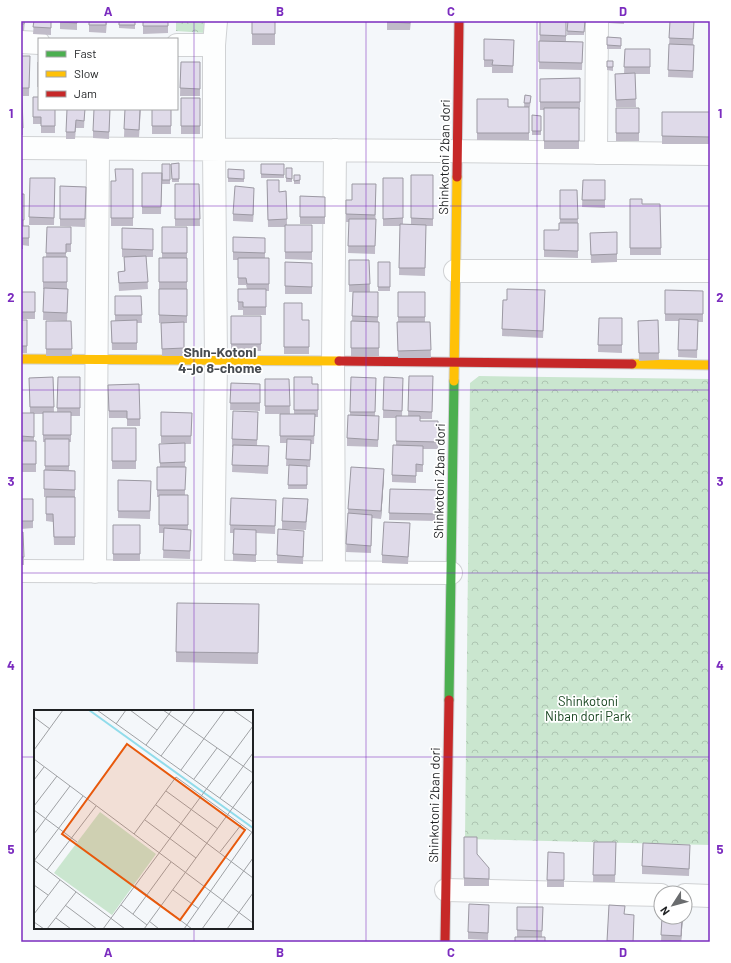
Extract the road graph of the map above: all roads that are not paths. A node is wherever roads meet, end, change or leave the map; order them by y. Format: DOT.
graph roads {
  1 [pos="216,21"];
  2 [pos="459,21"];
  3 [pos="597,21"];
  4 [pos="21,42"];
  5 [pos="38,43"];
  6 [pos="178,45"];
  7 [pos="214,45"];
  8 [pos="21,148"];
  9 [pos="98,149"];
  10 [pos="214,150"];
  11 [pos="335,150"];
  12 [pos="457,151"];
  13 [pos="596,153"];
  14 [pos="710,154"];
  15 [pos="455,271"];
  16 [pos="710,271"];
  17 [pos="21,359"];
  18 [pos="97,360"];
  19 [pos="216,361"];
  20 [pos="333,361"];
  21 [pos="454,362"];
  22 [pos="710,365"];
  23 [pos="21,571"];
  24 [pos="95,572"];
  25 [pos="213,572"];
  26 [pos="334,572"];
  27 [pos="451,573"];
  28 [pos="446,890"];
  29 [pos="653,895"];
  30 [pos="693,895"];
  31 [pos="710,896"];
  32 [pos="445,942"];
  1 -- 7 [label="street"];
  2 -- 12 [label="street, Shinkotoni 2ban dori"];
  3 -- 13 [label="street"];
  4 -- 5 [label="street"];
  6 -- 7 [label="street"];
  7 -- 10 [label="street"];
  8 -- 9 [label="street"];
  9 -- 10 [label="street"];
  9 -- 18 [label="street"];
  10 -- 11 [label="street"];
  10 -- 19 [label="street"];
  11 -- 12 [label="street"];
  11 -- 20 [label="street"];
  12 -- 13 [label="street"];
  12 -- 15 [label="street, Shinkotoni 2ban dori"];
  13 -- 14 [label="street"];
  15 -- 16 [label="street"];
  15 -- 21 [label="street, Shinkotoni 2ban dori"];
  17 -- 18 [label="street"];
  18 -- 19 [label="street"];
  18 -- 24 [label="street"];
  19 -- 20 [label="street"];
  19 -- 25 [label="street"];
  20 -- 21 [label="street"];
  20 -- 26 [label="street"];
  21 -- 22 [label="street"];
  21 -- 27 [label="street, Shinkotoni 2ban dori"];
  23 -- 24 [label="street"];
  24 -- 25 [label="street"];
  25 -- 26 [label="street"];
  26 -- 27 [label="street"];
  27 -- 28 [label="street, Shinkotoni 2ban dori"];
  28 -- 29 [label="street"];
  28 -- 32 [label="street, Shinkotoni 2ban dori"];
  30 -- 31 [label="street"];
}
